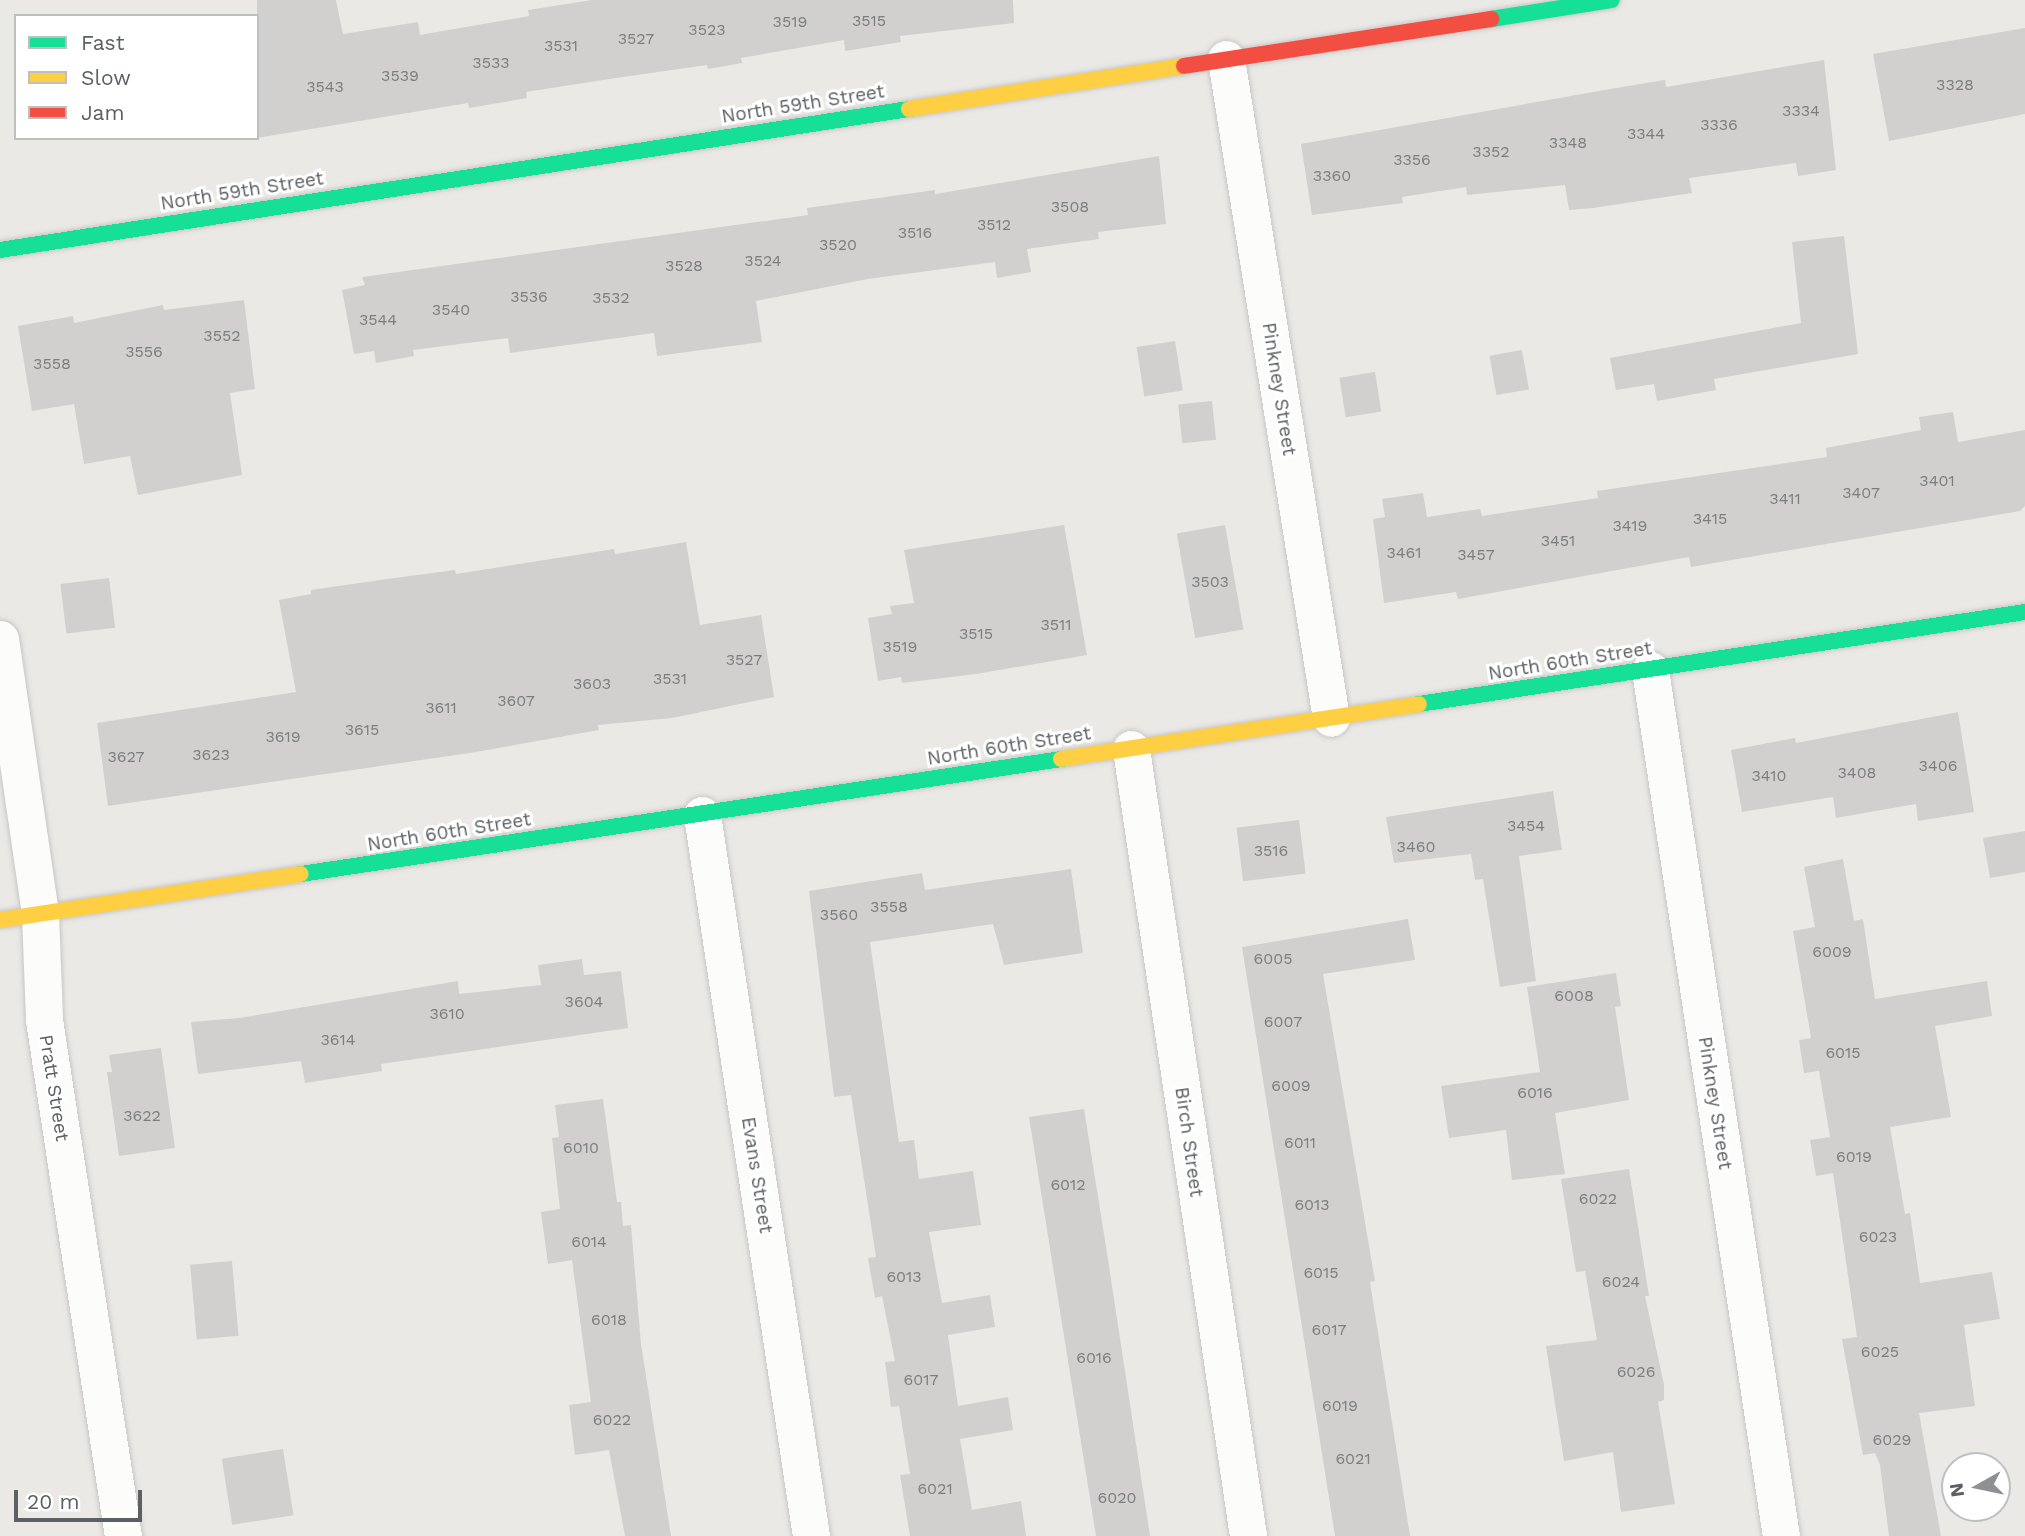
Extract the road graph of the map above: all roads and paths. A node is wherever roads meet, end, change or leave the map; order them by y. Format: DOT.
graph roads {
  1 [pos="1612,0"];
  2 [pos="1226,59"];
  3 [pos="0,250"];
  4 [pos="2025,612"];
  5 [pos="0,639"];
  6 [pos="1650,670"];
  7 [pos="1331,719"];
  8 [pos="1131,748"];
  9 [pos="702,815"];
  10 [pos="40,914"];
  11 [pos="0,920"];
  12 [pos="123,1536"];
  13 [pos="811,1536"];
  14 [pos="1248,1536"];
  15 [pos="1781,1536"];
  1 -- 2 [label="main road, North 59th Street"];
  2 -- 3 [label="main road, North 59th Street"];
  2 -- 7 [label="street, Pinkney Street"];
  4 -- 6 [label="main road, North 60th Street"];
  5 -- 10 [label="street, Pratt Street"];
  6 -- 7 [label="main road, North 60th Street"];
  6 -- 15 [label="street, Pinkney Street"];
  7 -- 8 [label="main road, North 60th Street"];
  8 -- 9 [label="main road, North 60th Street"];
  8 -- 14 [label="street, Birch Street"];
  9 -- 10 [label="main road, North 60th Street"];
  9 -- 13 [label="street, Evans Street"];
  10 -- 11 [label="main road, North 60th Street"];
  10 -- 12 [label="street, Pratt Street"];
}
